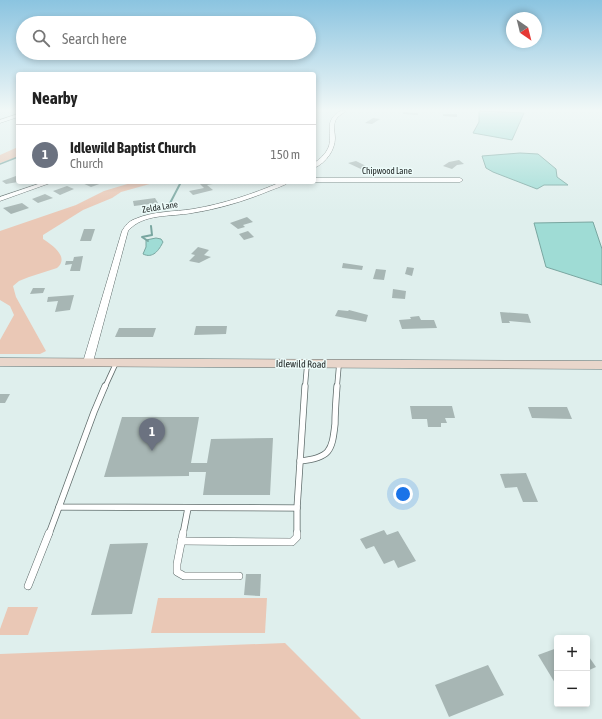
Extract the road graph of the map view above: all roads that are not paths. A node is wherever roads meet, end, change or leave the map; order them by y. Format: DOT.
graph roads {
  1 [pos="331,145"];
  2 [pos="316,164"];
  3 [pos="316,180"];
  4 [pos="460,180"];
  5 [pos="44,184"];
  6 [pos="280,184"];
  7 [pos="0,199"];
  8 [pos="0,362"];
  9 [pos="88,362"];
  10 [pos="116,363"];
  11 [pos="307,364"];
  12 [pos="339,364"];
  13 [pos="602,365"];
  14 [pos="300,461"];
  15 [pos="59,507"];
  16 [pos="188,508"];
  17 [pos="297,508"];
  18 [pos="181,541"];
  19 [pos="239,576"];
  20 [pos="28,586"];
  1 -- 2 [label="street"];
  3 -- 4 [label="street, Chipwood Lane"];
  5 -- 7 [label="street"];
  6 -- 9 [label="street, Zelda Lane"];
  8 -- 9 [label="main road, Idlewild Road"];
  9 -- 10 [label="main road, Idlewild Road"];
  10 -- 11 [label="main road, Idlewild Road"];
  10 -- 15 [label="lane"];
  11 -- 12 [label="main road, Idlewild Road"];
  11 -- 14 [label="lane"];
  12 -- 13 [label="main road, Idlewild Road"];
  12 -- 14 [label="lane"];
  14 -- 17 [label="lane"];
  15 -- 16 [label="lane"];
  15 -- 20 [label="lane"];
  16 -- 17 [label="lane"];
  16 -- 18 [label="lane"];
  17 -- 18 [label="lane"];
  18 -- 19 [label="lane"];
}
